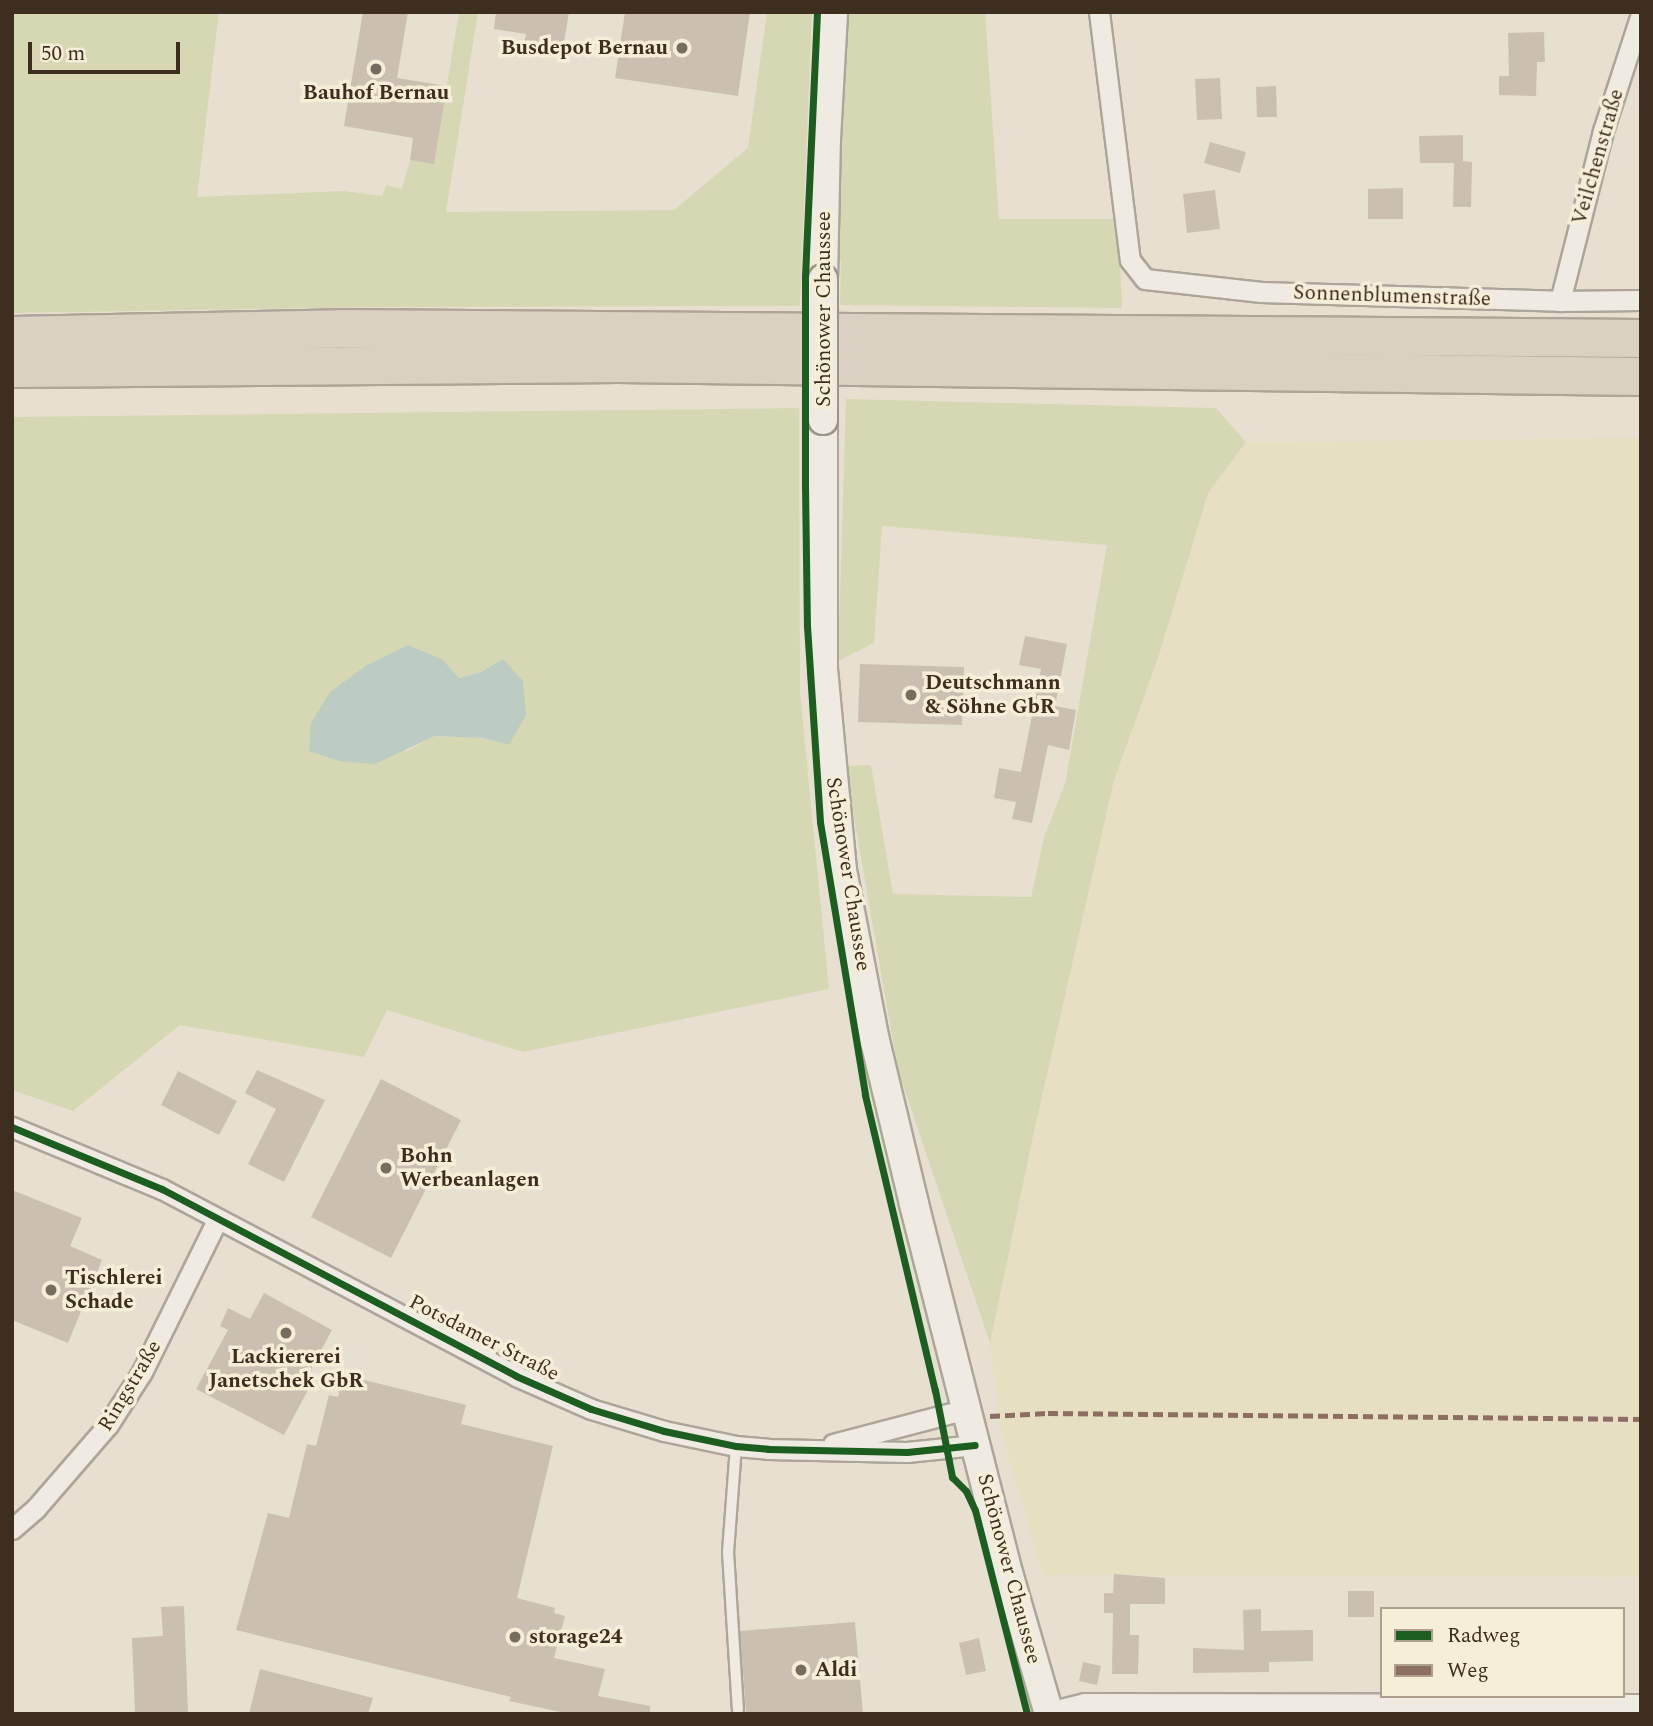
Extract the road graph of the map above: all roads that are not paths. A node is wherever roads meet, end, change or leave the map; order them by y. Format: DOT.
graph roads {
  1 [pos="833,12"];
  2 [pos="1099,12"];
  3 [pos="1641,14"];
  4 [pos="1641,300"];
  5 [pos="1560,301"];
  6 [pos="12,335"];
  7 [pos="1641,338"];
  8 [pos="12,368"];
  9 [pos="1641,376"];
  10 [pos="12,1127"];
  11 [pos="217,1220"];
  12 [pos="966,1409"];
  13 [pos="975,1445"];
  14 [pos="736,1446"];
  15 [pos="808,1451"];
  16 [pos="12,1530"];
  17 [pos="1641,1704"];
  18 [pos="738,1710"];
  19 [pos="1049,1713"];
  1 -- 12 [label="main road, Schönower Chaussee, bridge"];
  2 -- 5 [label="street, Sonnenblumenstraße"];
  3 -- 5 [label="street, Veilchenstraße"];
  4 -- 5 [label="street, Sonnenblumenstraße"];
  6 -- 7 [label="highway"];
  8 -- 9 [label="highway"];
  10 -- 11 [label="street, Potsdamer Straße"];
  11 -- 14 [label="street, Potsdamer Straße"];
  11 -- 16 [label="street, Ringstraße"];
  12 -- 13 [label="main road, Schönower Chaussee"];
  12 -- 15 [label="street, Potsdamer Straße"];
  13 -- 15 [label="street, Potsdamer Straße"];
  13 -- 19 [label="main road, Schönower Chaussee"];
  14 -- 15 [label="street, Potsdamer Straße"];
  14 -- 18 [label="lane"];
  17 -- 19 [label="street"];
}
